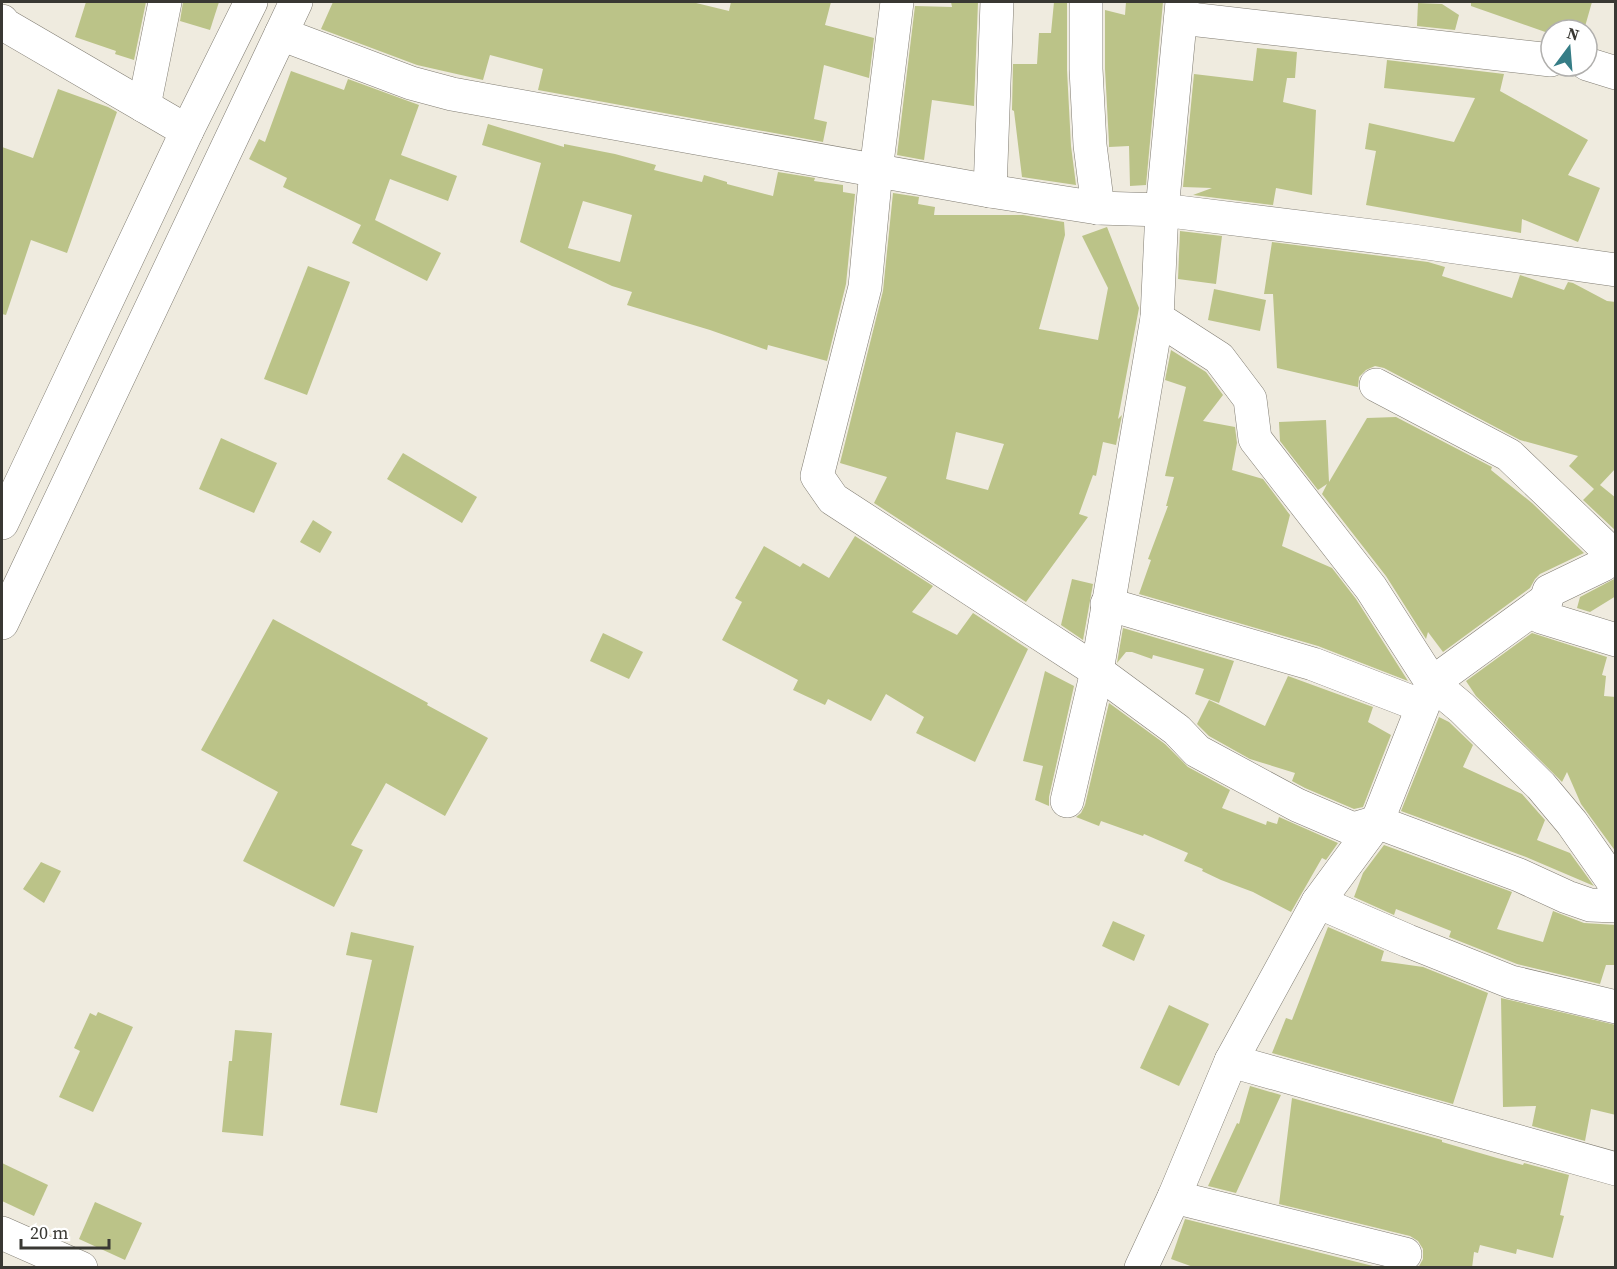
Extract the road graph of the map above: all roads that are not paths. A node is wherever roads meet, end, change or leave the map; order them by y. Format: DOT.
graph roads {
  1 [pos="165,2"];
  2 [pos="251,2"];
  3 [pos="296,2"];
  4 [pos="897,2"];
  5 [pos="997,2"];
  6 [pos="1086,2"];
  7 [pos="1182,10"];
  8 [pos="3,23"];
  9 [pos="280,34"];
  10 [pos="1539,58"];
  11 [pos="1599,68"];
  12 [pos="1616,73"];
  13 [pos="144,106"];
  14 [pos="187,131"];
  15 [pos="876,171"];
  16 [pos="990,191"];
  17 [pos="1098,208"];
  18 [pos="1162,210"];
  19 [pos="1616,270"];
  20 [pos="1157,318"];
  21 [pos="1376,385"];
  22 [pos="2,523"];
  23 [pos="1546,600"];
  24 [pos="1107,604"];
  25 [pos="2,623"];
  26 [pos="1616,640"];
  27 [pos="1097,671"];
  28 [pos="1427,694"];
  29 [pos="1067,801"];
  30 [pos="1377,822"];
  31 [pos="1616,893"];
  32 [pos="1318,902"];
  33 [pos="1616,906"];
  34 [pos="1616,1007"];
  35 [pos="1231,1061"];
  36 [pos="1616,1169"];
  37 [pos="1174,1197"];
  38 [pos="2,1233"];
  39 [pos="1405,1254"];
  40 [pos="81,1268"];
  41 [pos="1141,1268"];
  1 -- 13 [label="street"];
  2 -- 14 [label="street"];
  3 -- 9 [label="street"];
  4 -- 15 [label="street"];
  5 -- 16 [label="street"];
  6 -- 17 [label="street"];
  7 -- 10 [label="street"];
  7 -- 18 [label="street"];
  8 -- 13 [label="street"];
  9 -- 15 [label="street"];
  9 -- 25 [label="street"];
  11 -- 12 [label="street"];
  13 -- 14 [label="street"];
  14 -- 22 [label="street"];
  15 -- 16 [label="street"];
  15 -- 27 [label="street"];
  16 -- 17 [label="street"];
  17 -- 18 [label="street"];
  18 -- 19 [label="street"];
  18 -- 20 [label="street"];
  20 -- 24 [label="street"];
  20 -- 28 [label="street"];
  21 -- 23 [label="street"];
  23 -- 26 [label="street"];
  23 -- 28 [label="street"];
  24 -- 27 [label="street"];
  24 -- 28 [label="street"];
  27 -- 29 [label="street"];
  27 -- 30 [label="street"];
  28 -- 30 [label="street"];
  28 -- 31 [label="street"];
  30 -- 32 [label="street"];
  30 -- 33 [label="street"];
  32 -- 34 [label="street"];
  32 -- 35 [label="street"];
  35 -- 36 [label="street"];
  35 -- 37 [label="street"];
  37 -- 39 [label="street"];
  37 -- 41 [label="street"];
  38 -- 40 [label="street"];
}
